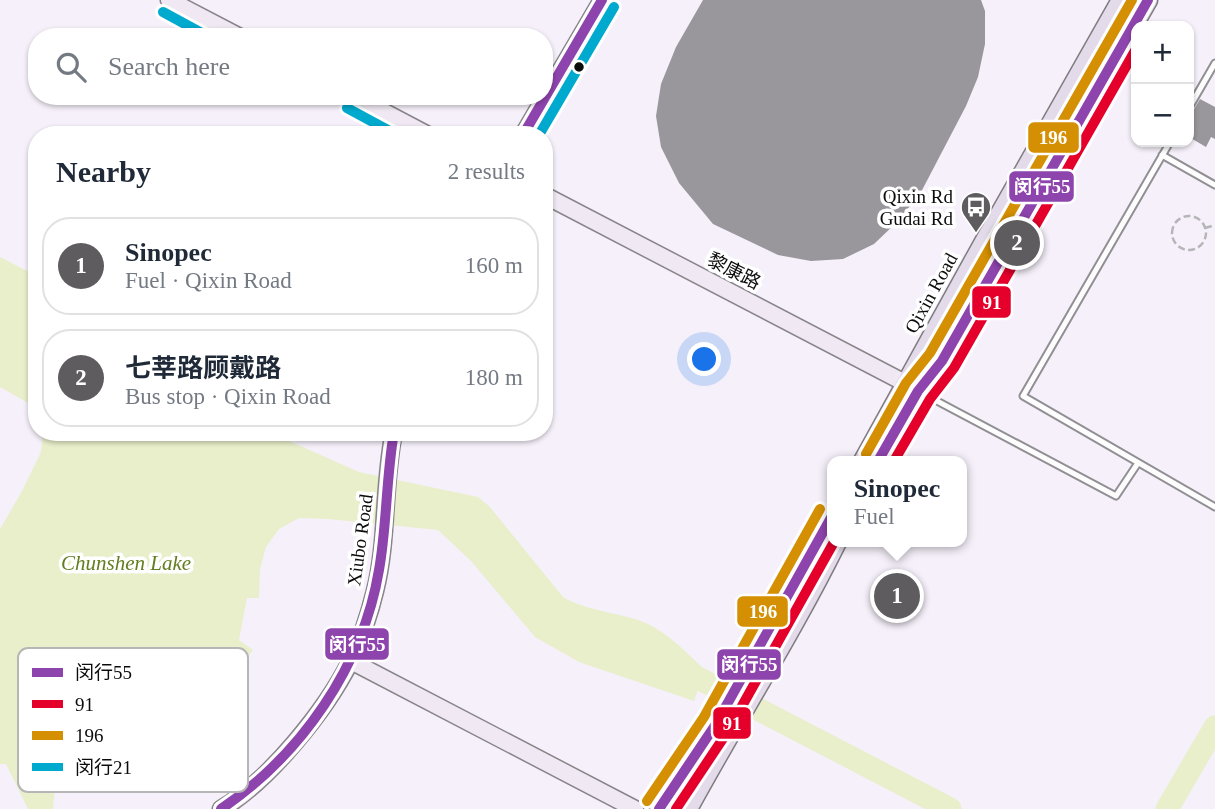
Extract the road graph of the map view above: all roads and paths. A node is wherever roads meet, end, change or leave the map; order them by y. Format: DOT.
graph roads {
  1 [pos="169,0"];
  2 [pos="602,0"];
  3 [pos="1122,0"];
  4 [pos="1148,0"];
  5 [pos="223,28"];
  6 [pos="1215,63"];
  7 [pos="553,84"];
  8 [pos="1194,99"];
  9 [pos="371,105"];
  10 [pos="541,105"];
  11 [pos="411,126"];
  12 [pos="528,126"];
  13 [pos="1167,147"];
  14 [pos="1162,155"];
  15 [pos="1215,185"];
  16 [pos="553,200"];
  17 [pos="1215,225"];
  18 [pos="1205,228"];
  19 [pos="912,387"];
  20 [pos="393,441"];
  21 [pos="866,456"];
  22 [pos="880,456"];
  23 [pos="1138,463"];
  24 [pos="1215,507"];
  25 [pos="827,526"];
  26 [pos="834,547"];
  27 [pos="351,661"];
  28 [pos="752,678"];
  29 [pos="723,728"];
  30 [pos="248,789"];
  31 [pos="244,792"];
  32 [pos="221,809"];
  33 [pos="635,809"];
  34 [pos="659,809"];
  35 [pos="688,809"];
  1 -- 5 [label="street"];
  2 -- 7 [label="street"];
  3 -- 19 [label="main road, Qixin Road"];
  4 -- 19 [label="main road, Qixin Road"];
  6 -- 8 [label="lane"];
  9 -- 11 [label="street"];
  10 -- 12 [label="street"];
  13 -- 14 [label="lane"];
  14 -- 15 [label="lane"];
  14 -- 23 [label="lane"];
  16 -- 19 [label="street, 黎康路"];
  17 -- 18 [label="path"];
  18 -- 18 [label="path"];
  19 -- 21 [label="main road, Qixin Road"];
  19 -- 22 [label="main road, Qixin Road"];
  19 -- 23 [label="lane"];
  20 -- 27 [label="street, Xiubo Road"];
  23 -- 24 [label="lane"];
  25 -- 28 [label="main road"];
  26 -- 28 [label="main road"];
  27 -- 30 [label="street, Xiubo Road"];
  27 -- 33 [label="street"];
  28 -- 29 [label="main road"];
  29 -- 34 [label="main road"];
  29 -- 35 [label="main road"];
  31 -- 32 [label="street, Xiubo Road"];
}
